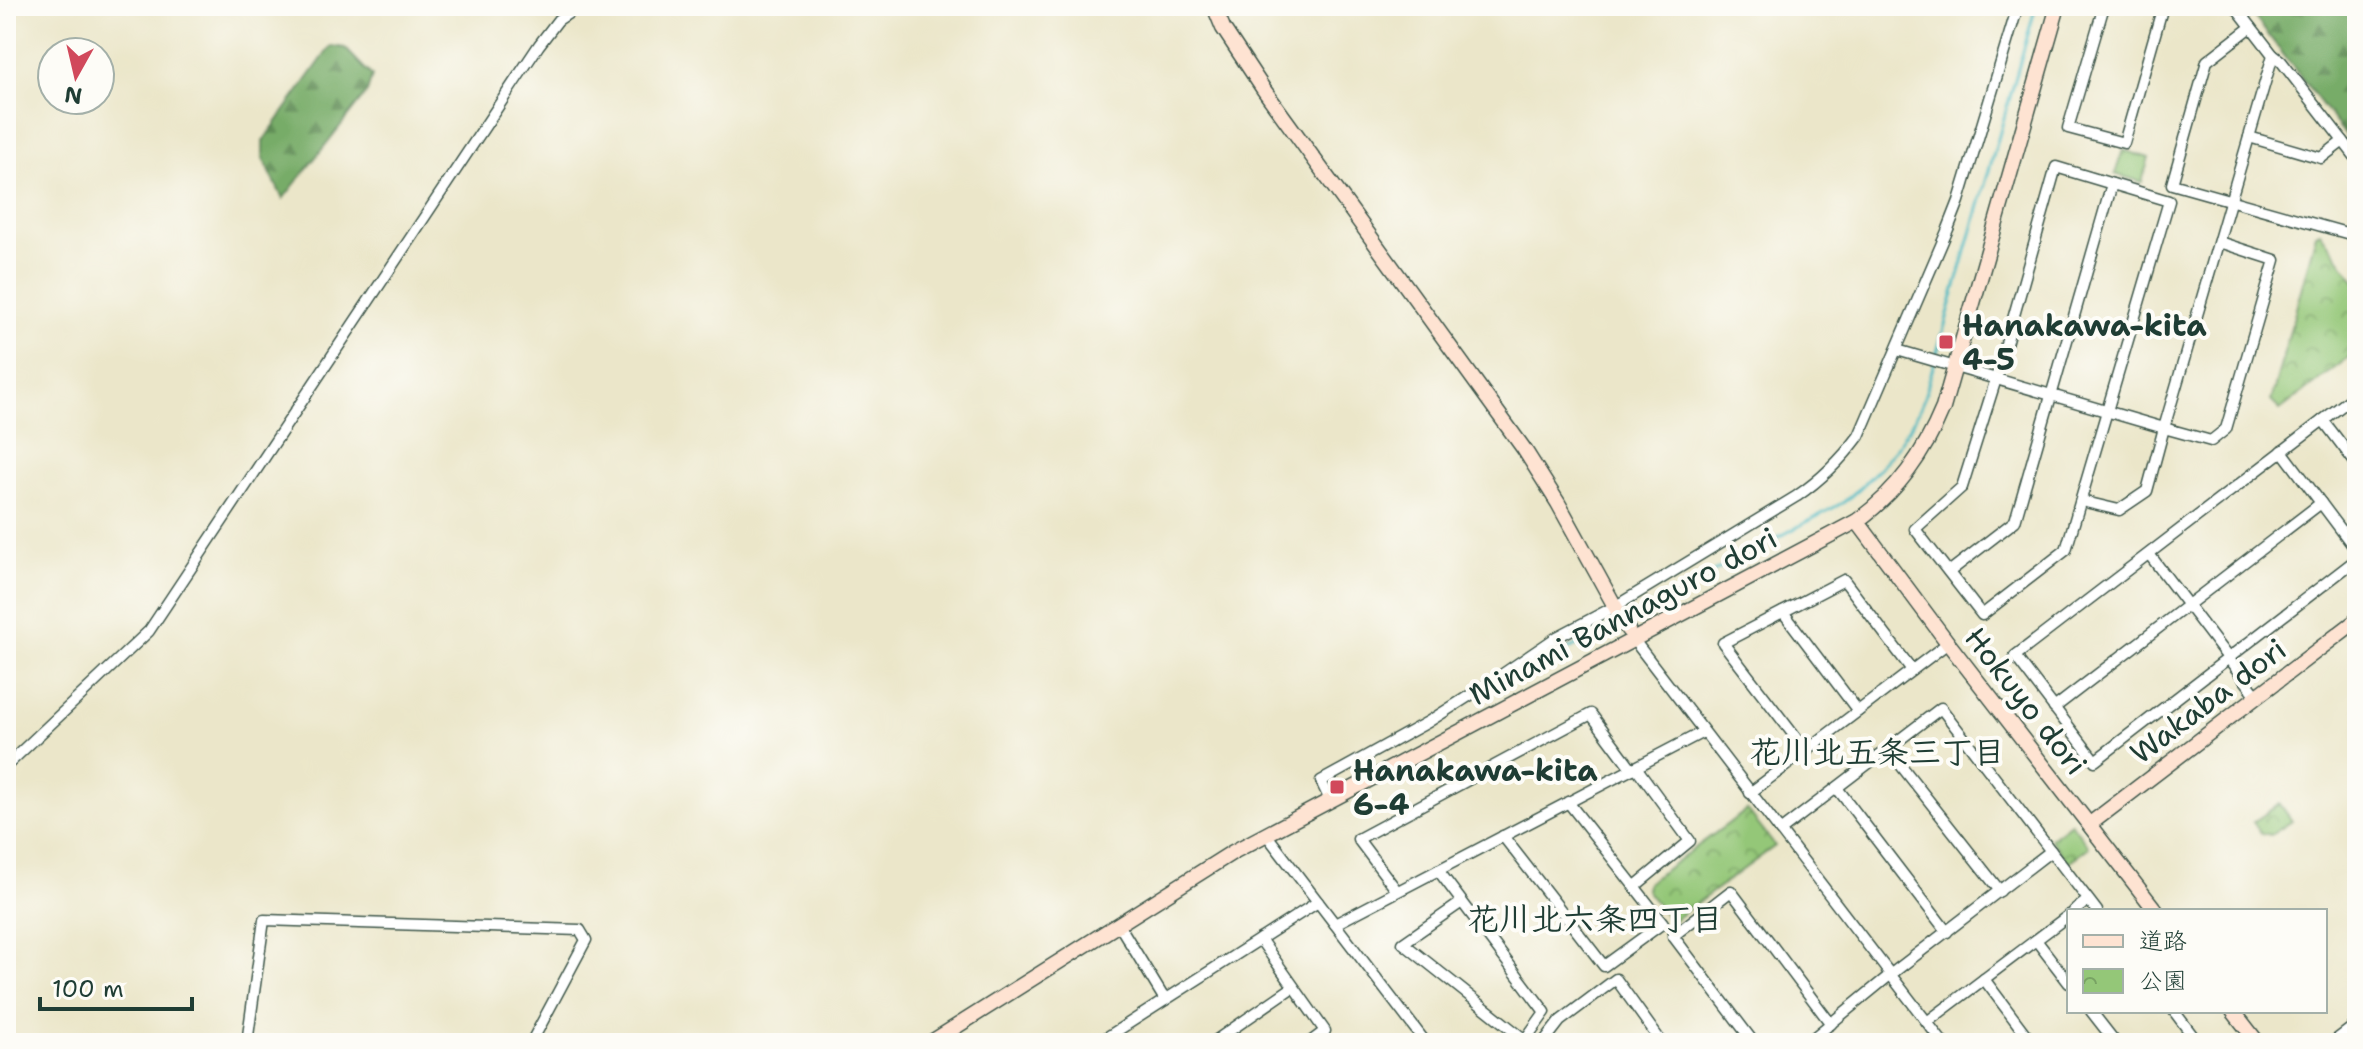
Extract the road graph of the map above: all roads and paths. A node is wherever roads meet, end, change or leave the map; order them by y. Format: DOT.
graph roads {
  1 [pos="579,6"];
  2 [pos="1214,6"];
  3 [pos="2018,6"];
  4 [pos="2058,6"];
  5 [pos="2104,6"];
  6 [pos="2163,6"];
  7 [pos="2235,6"];
  8 [pos="2251,27"];
  9 [pos="2273,55"];
  10 [pos="2249,137"];
  11 [pos="2343,141"];
  12 [pos="2357,159"];
  13 [pos="2112,184"];
  14 [pos="2231,201"];
  15 [pos="2357,236"];
  16 [pos="2219,242"];
  17 [pos="1897,350"];
  18 [pos="1948,365"];
  19 [pos="1996,379"];
  20 [pos="2357,394"];
  21 [pos="2051,395"];
  22 [pos="2107,411"];
  23 [pos="2323,420"];
  24 [pos="2164,428"];
  25 [pos="2282,451"];
  26 [pos="2357,465"];
  27 [pos="2081,501"];
  28 [pos="2321,503"];
  29 [pos="1857,521"];
  30 [pos="2357,551"];
  31 [pos="2149,554"];
  32 [pos="2357,559"];
  33 [pos="1949,572"];
  34 [pos="2189,606"];
  35 [pos="1618,610"];
  36 [pos="1783,612"];
  37 [pos="2357,620"];
  38 [pos="1630,635"];
  39 [pos="1948,643"];
  40 [pos="2228,658"];
  41 [pos="1912,670"];
  42 [pos="2257,696"];
  43 [pos="2054,708"];
  44 [pos="1858,711"];
  45 [pos="1703,732"];
  46 [pos="1888,749"];
  47 [pos="1806,751"];
  48 [pos="6,766"];
  49 [pos="1634,768"];
  50 [pos="1837,788"];
  51 [pos="1750,793"];
  52 [pos="1330,800"];
  53 [pos="1568,802"];
  54 [pos="2090,824"];
  55 [pos="1780,831"];
  56 [pos="1266,834"];
  57 [pos="1503,836"];
  58 [pos="2051,851"];
  59 [pos="1438,870"];
  60 [pos="1634,887"];
  61 [pos="1397,891"];
  62 [pos="2000,891"];
  63 [pos="2088,900"];
  64 [pos="1318,902"];
  65 [pos="1462,902"];
  66 [pos="2077,909"];
  67 [pos="2095,909"];
  68 [pos="2154,909"];
  69 [pos="2067,917"];
  70 [pos="1118,923"];
  71 [pos="1335,924"];
  72 [pos="1947,932"];
  73 [pos="1260,939"];
  74 [pos="2036,940"];
  75 [pos="1890,975"];
  76 [pos="1984,979"];
  77 [pos="2067,980"];
  78 [pos="1293,987"];
  79 [pos="1165,1000"];
  80 [pos="2093,1013"];
  81 [pos="2176,1013"];
  82 [pos="2235,1013"];
  83 [pos="1927,1022"];
  84 [pos="1831,1024"];
  85 [pos="2357,1024"];
  86 [pos="1938,1041"];
  87 [pos="247,1043"];
  88 [pos="531,1043"];
  89 [pos="930,1043"];
  90 [pos="1098,1043"];
  91 [pos="1212,1043"];
  92 [pos="1309,1043"];
  93 [pos="1426,1043"];
  94 [pos="1543,1043"];
  95 [pos="1662,1043"];
  96 [pos="1754,1043"];
  97 [pos="1807,1043"];
  98 [pos="2032,1043"];
  99 [pos="2116,1043"];
  100 [pos="2198,1043"];
  101 [pos="2258,1043"];
  102 [pos="2332,1043"];
  1 -- 48 [label="street"];
  2 -- 35 [label="street"];
  3 -- 17 [label="street"];
  4 -- 18 [label="street, Minami Bannaguro dori"];
  5 -- 6 [label="street"];
  7 -- 8 [label="street"];
  8 -- 9 [label="street"];
  8 -- 14 [label="street"];
  9 -- 10 [label="street"];
  9 -- 11 [label="street"];
  10 -- 11 [label="street"];
  10 -- 14 [label="street"];
  11 -- 12 [label="street"];
  13 -- 19 [label="street"];
  13 -- 21 [label="street"];
  13 -- 22 [label="street"];
  14 -- 15 [label="street"];
  14 -- 16 [label="street"];
  16 -- 24 [label="street"];
  16 -- 24 [label="street"];
  17 -- 18 [label="street"];
  17 -- 35 [label="street"];
  18 -- 19 [label="street"];
  18 -- 29 [label="street, Minami Bannaguro dori"];
  19 -- 21 [label="street"];
  19 -- 33 [label="street"];
  20 -- 23 [label="street"];
  21 -- 22 [label="street"];
  21 -- 33 [label="street"];
  22 -- 24 [label="street"];
  22 -- 27 [label="street"];
  23 -- 25 [label="street"];
  23 -- 26 [label="street"];
  24 -- 27 [label="street"];
  25 -- 28 [label="street"];
  25 -- 31 [label="street"];
  27 -- 33 [label="street"];
  28 -- 30 [label="street"];
  28 -- 34 [label="street"];
  29 -- 38 [label="street, Minami Bannaguro dori"];
  29 -- 39 [label="street, Hokuyo dori"];
  31 -- 34 [label="street"];
  31 -- 43 [label="street"];
  32 -- 40 [label="street"];
  34 -- 40 [label="street"];
  34 -- 43 [label="street"];
  35 -- 38 [label="street"];
  35 -- 52 [label="street"];
  36 -- 41 [label="street"];
  36 -- 44 [label="street"];
  36 -- 47 [label="street"];
  37 -- 42 [label="street, Wakaba dori"];
  38 -- 45 [label="street"];
  38 -- 52 [label="street, Minami Bannaguro dori"];
  39 -- 41 [label="street"];
  39 -- 54 [label="street, Hokuyo dori"];
  40 -- 42 [label="street"];
  40 -- 43 [label="street"];
  41 -- 44 [label="street"];
  42 -- 54 [label="street, Wakaba dori"];
  44 -- 47 [label="street"];
  45 -- 49 [label="street"];
  45 -- 51 [label="street"];
  46 -- 50 [label="street"];
  46 -- 58 [label="street"];
  46 -- 62 [label="street"];
  47 -- 51 [label="street"];
  49 -- 53 [label="street"];
  49 -- 60 [label="street"];
  49 -- 61 [label="street"];
  50 -- 55 [label="street"];
  50 -- 72 [label="street"];
  51 -- 55 [label="street"];
  52 -- 56 [label="street, Minami Bannaguro dori"];
  53 -- 57 [label="street"];
  53 -- 60 [label="street"];
  54 -- 68 [label="street, Hokuyo dori"];
  55 -- 75 [label="street"];
  56 -- 64 [label="street"];
  56 -- 70 [label="street, Minami Bannaguro dori"];
  57 -- 59 [label="street"];
  57 -- 60 [label="street"];
  58 -- 62 [label="street"];
  58 -- 63 [label="street"];
  59 -- 61 [label="street"];
  59 -- 65 [label="street"];
  61 -- 71 [label="street"];
  62 -- 72 [label="street"];
  63 -- 66 [label="street"];
  63 -- 67 [label="street"];
  64 -- 71 [label="street"];
  64 -- 73 [label="street"];
  65 -- 65 [label="street"];
  69 -- 74 [label="street"];
  70 -- 79 [label="street"];
  70 -- 89 [label="street, Minami Bannaguro dori"];
  71 -- 93 [label="street"];
  72 -- 75 [label="street"];
  73 -- 78 [label="street"];
  73 -- 79 [label="street"];
  74 -- 76 [label="street"];
  74 -- 77 [label="street"];
  75 -- 83 [label="street"];
  75 -- 84 [label="street"];
  76 -- 83 [label="street"];
  76 -- 98 [label="street"];
  78 -- 91 [label="street"];
  78 -- 92 [label="street"];
  79 -- 90 [label="street"];
  80 -- 99 [label="street"];
  81 -- 100 [label="street"];
  82 -- 101 [label="street"];
  83 -- 86 [label="street"];
  84 -- 96 [label="street"];
  84 -- 97 [label="street"];
  85 -- 102 [label="street"];
  87 -- 88 [label="street"];
  94 -- 95 [label="street"];
}
